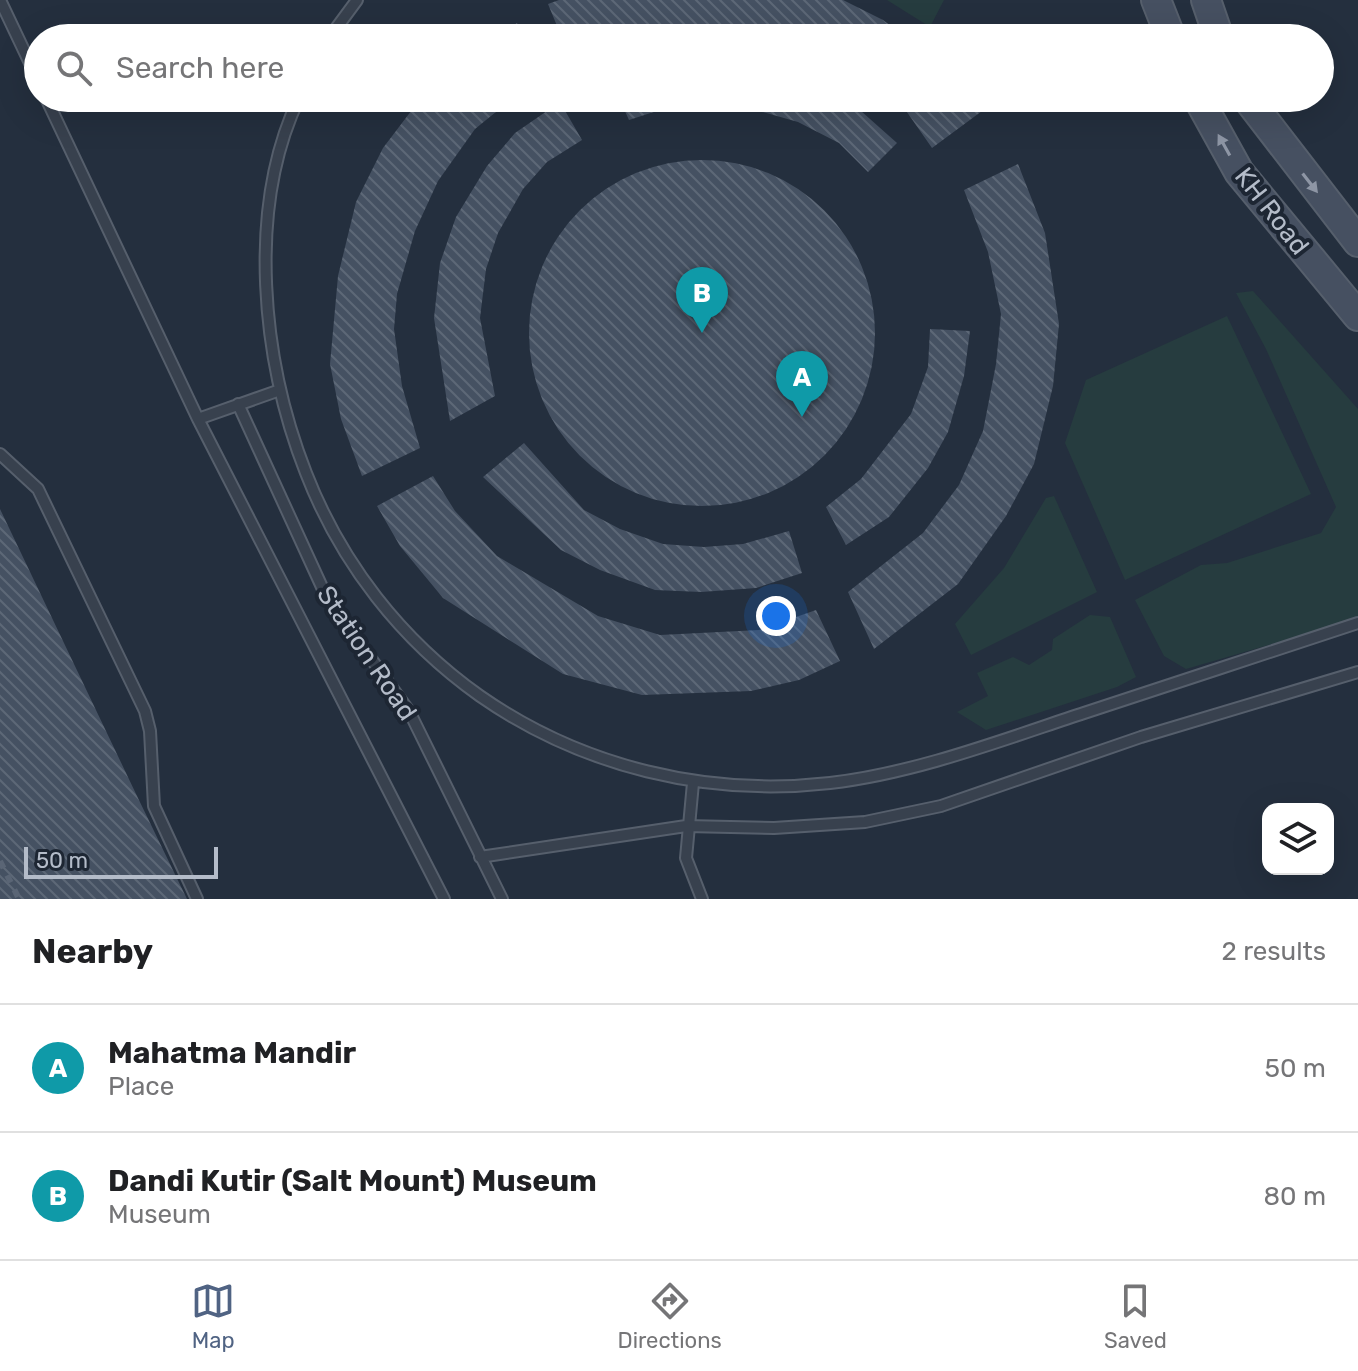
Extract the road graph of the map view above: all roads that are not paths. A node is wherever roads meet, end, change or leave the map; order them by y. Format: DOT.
graph roads {
  1 [pos="0,0"];
  2 [pos="357,0"];
  3 [pos="1156,0"];
  4 [pos="1206,0"];
  5 [pos="339,24"];
  6 [pos="1165,24"];
  7 [pos="1214,24"];
  8 [pos="24,51"];
  9 [pos="53,112"];
  10 [pos="295,112"];
  11 [pos="1206,112"];
  12 [pos="1258,112"];
  13 [pos="1358,242"];
  14 [pos="1358,316"];
  15 [pos="280,390"];
  16 [pos="238,404"];
  17 [pos="198,419"];
  18 [pos="0,454"];
  19 [pos="1358,623"];
  20 [pos="1358,672"];
  21 [pos="693,783"];
  22 [pos="686,826"];
  23 [pos="480,857"];
  24 [pos="197,899"];
  25 [pos="444,899"];
  26 [pos="502,899"];
  27 [pos="702,899"];
  1 -- 8 [label="lane"];
  2 -- 5 [label="lane"];
  3 -- 6 [label="main road"];
  4 -- 7 [label="main road"];
  9 -- 17 [label="lane"];
  10 -- 15 [label="lane"];
  14 -- 11 [label="main road, KH Road, one-way"];
  12 -- 13 [label="main road, KH Road, one-way"];
  15 -- 16 [label="lane"];
  15 -- 21 [label="lane"];
  16 -- 17 [label="lane"];
  16 -- 23 [label="lane, Station Road"];
  17 -- 25 [label="lane"];
  18 -- 24 [label="lane"];
  19 -- 21 [label="lane"];
  20 -- 22 [label="lane"];
  21 -- 22 [label="lane"];
  22 -- 23 [label="lane"];
  22 -- 27 [label="lane"];
  23 -- 26 [label="lane, Station Road"];
}
